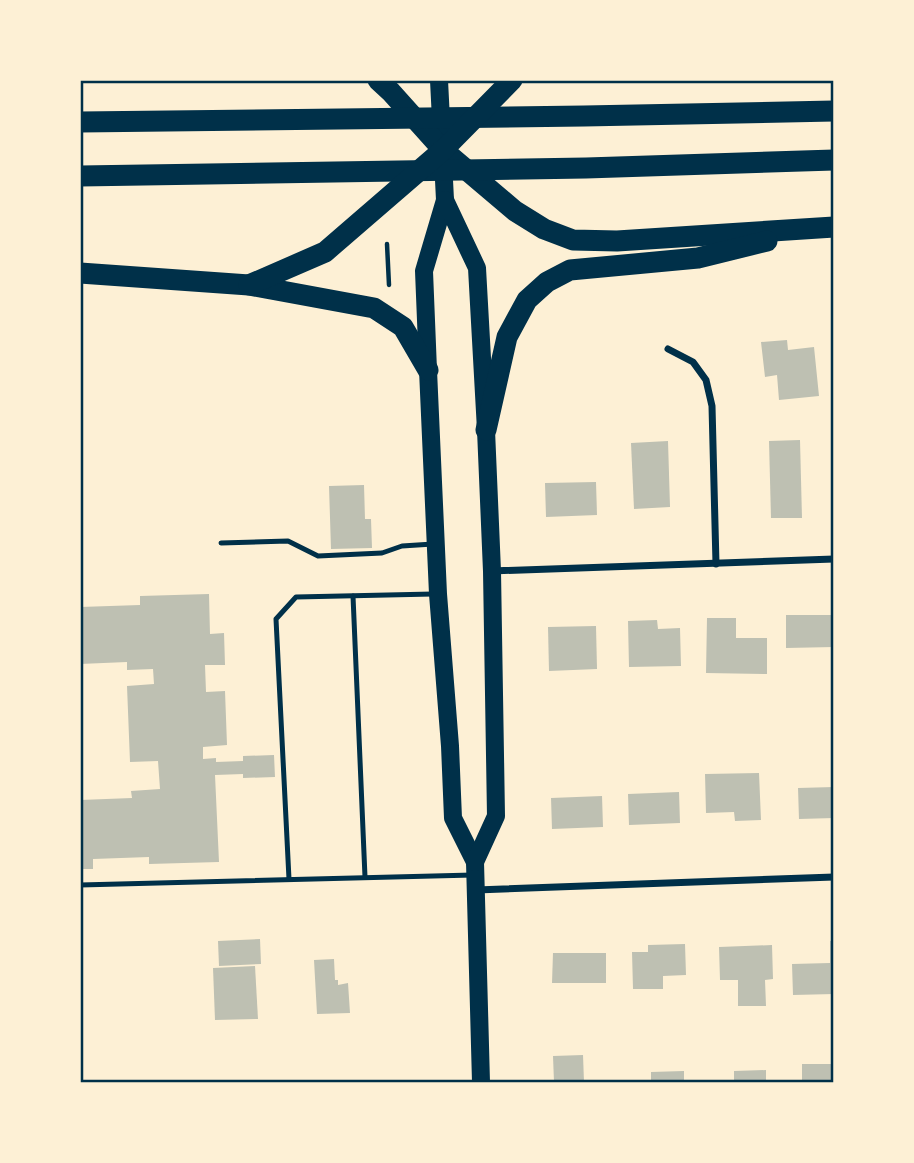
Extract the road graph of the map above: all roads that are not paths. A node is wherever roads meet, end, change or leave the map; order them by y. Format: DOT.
graph roads {
  1 [pos="378,80"];
  2 [pos="439,80"];
  3 [pos="512,80"];
  4 [pos="834,111"];
  5 [pos="80,122"];
  6 [pos="443,150"];
  7 [pos="834,160"];
  8 [pos="80,176"];
  9 [pos="446,200"];
  10 [pos="826,227"];
  11 [pos="80,273"];
  12 [pos="249,285"];
  13 [pos="667,349"];
  14 [pos="428,370"];
  15 [pos="486,430"];
  16 [pos="221,543"];
  17 [pos="436,544"];
  18 [pos="834,559"];
  19 [pos="716,564"];
  20 [pos="492,571"];
  21 [pos="438,594"];
  22 [pos="353,596"];
  23 [pos="475,876"];
  24 [pos="365,877"];
  25 [pos="834,877"];
  26 [pos="289,879"];
  27 [pos="80,885"];
  28 [pos="481,1083"];
  1 -- 6 [label="highway"];
  2 -- 6 [label="main road"];
  3 -- 6 [label="highway"];
  4 -- 5 [label="highway"];
  6 -- 9 [label="main road"];
  6 -- 10 [label="highway"];
  6 -- 12 [label="highway"];
  7 -- 8 [label="highway"];
  9 -- 14 [label="main road"];
  9 -- 15 [label="main road"];
  10 -- 15 [label="highway"];
  11 -- 12 [label="highway"];
  12 -- 14 [label="highway"];
  13 -- 19 [label="street"];
  14 -- 17 [label="main road"];
  15 -- 20 [label="main road"];
  16 -- 17 [label="lane"];
  17 -- 21 [label="main road"];
  18 -- 19 [label="street"];
  19 -- 20 [label="street"];
  20 -- 23 [label="main road"];
  21 -- 22 [label="lane"];
  21 -- 23 [label="main road"];
  22 -- 24 [label="lane"];
  22 -- 26 [label="lane"];
  23 -- 24 [label="lane"];
  23 -- 25 [label="street"];
  23 -- 28 [label="main road"];
  24 -- 26 [label="lane"];
  26 -- 27 [label="lane"];
}
